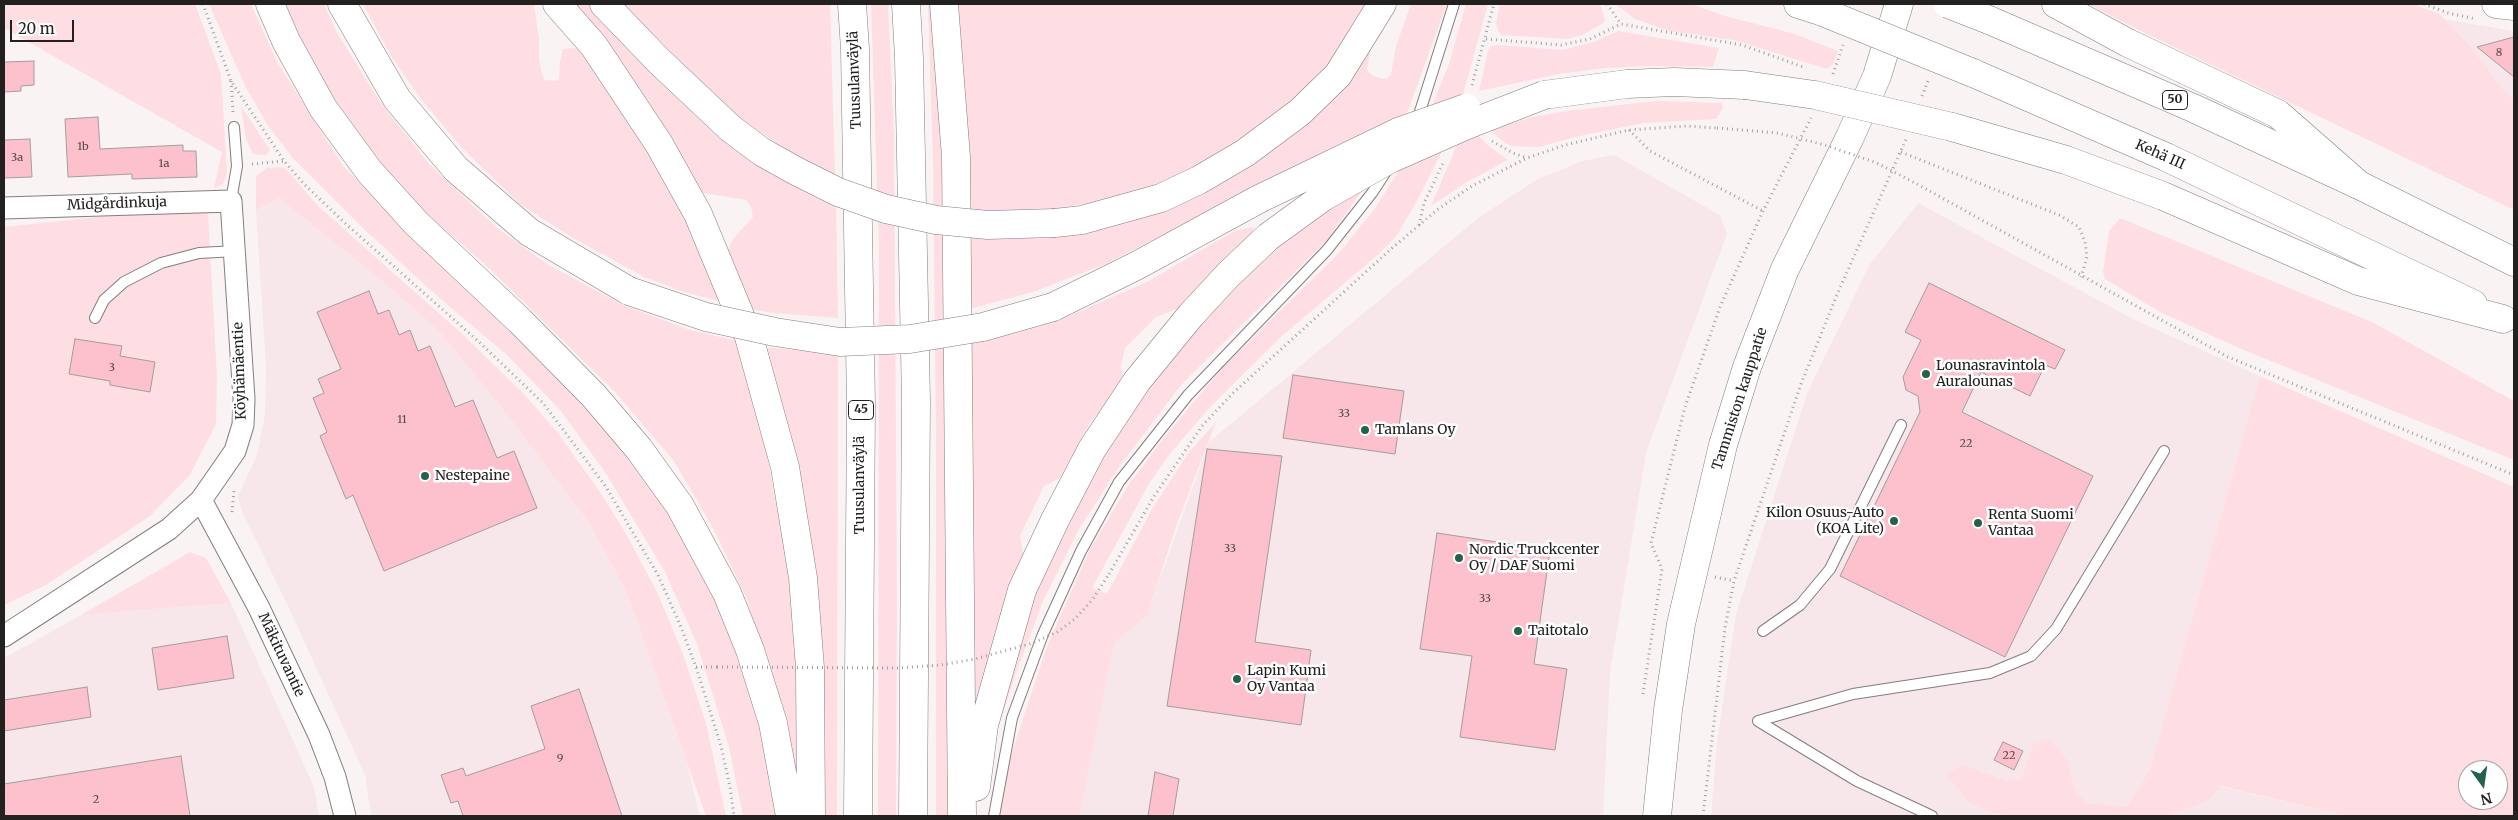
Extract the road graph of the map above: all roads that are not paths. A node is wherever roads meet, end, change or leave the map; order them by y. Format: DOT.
graph roads {
  1 [pos="270,4"];
  2 [pos="342,4"];
  3 [pos="557,4"];
  4 [pos="604,4"];
  5 [pos="852,4"];
  6 [pos="906,4"];
  7 [pos="944,4"];
  8 [pos="1382,4"];
  9 [pos="1454,4"];
  10 [pos="1798,4"];
  11 [pos="1899,4"];
  12 [pos="1948,4"];
  13 [pos="2056,4"];
  14 [pos="2514,6"];
  15 [pos="2490,12"];
  16 [pos="1544,96"];
  17 [pos="234,127"];
  18 [pos="2359,185"];
  19 [pos="231,201"];
  20 [pos="4,208"];
  21 [pos="236,251"];
  22 [pos="2514,262"];
  23 [pos="95,318"];
  24 [pos="2509,322"];
  25 [pos="1901,425"];
  26 [pos="2164,451"];
  27 [pos="201,500"];
  28 [pos="1763,631"];
  29 [pos="4,636"];
  30 [pos="345,816"];
  31 [pos="790,816"];
  32 [pos="811,816"];
  33 [pos="858,816"];
  34 [pos="913,816"];
  35 [pos="962,816"];
  36 [pos="972,816"];
  37 [pos="994,816"];
  38 [pos="1657,816"];
  39 [pos="1932,816"];
  1 -- 31 [label="main road"];
  2 -- 16 [label="main road, bridge"];
  3 -- 32 [label="main road"];
  4 -- 8 [label="main road, bridge"];
  5 -- 33 [label="main road, Tuusulanväylä / 45"];
  6 -- 34 [label="main road"];
  7 -- 35 [label="main road"];
  9 -- 37 [label="lane"];
  10 -- 24 [label="main road, Kehä III, bridge"];
  11 -- 38 [label="main road, Tammiston kauppatie"];
  12 -- 18 [label="main road, 50, bridge"];
  13 -- 18 [label="main road"];
  14 -- 15 [label="main road"];
  16 -- 24 [label="main road, bridge"];
  16 -- 36 [label="main road, bridge"];
  17 -- 19 [label="lane"];
  18 -- 22 [label="main road, 50"];
  19 -- 20 [label="street, Midgårdinkuja"];
  19 -- 21 [label="street, Köyhämäentie"];
  21 -- 23 [label="lane"];
  21 -- 27 [label="street, Köyhämäentie"];
  25 -- 28 [label="lane"];
  26 -- 39 [label="lane"];
  27 -- 29 [label="street, Köyhämäentie"];
  27 -- 30 [label="street, Mäkituvantie"];
}
